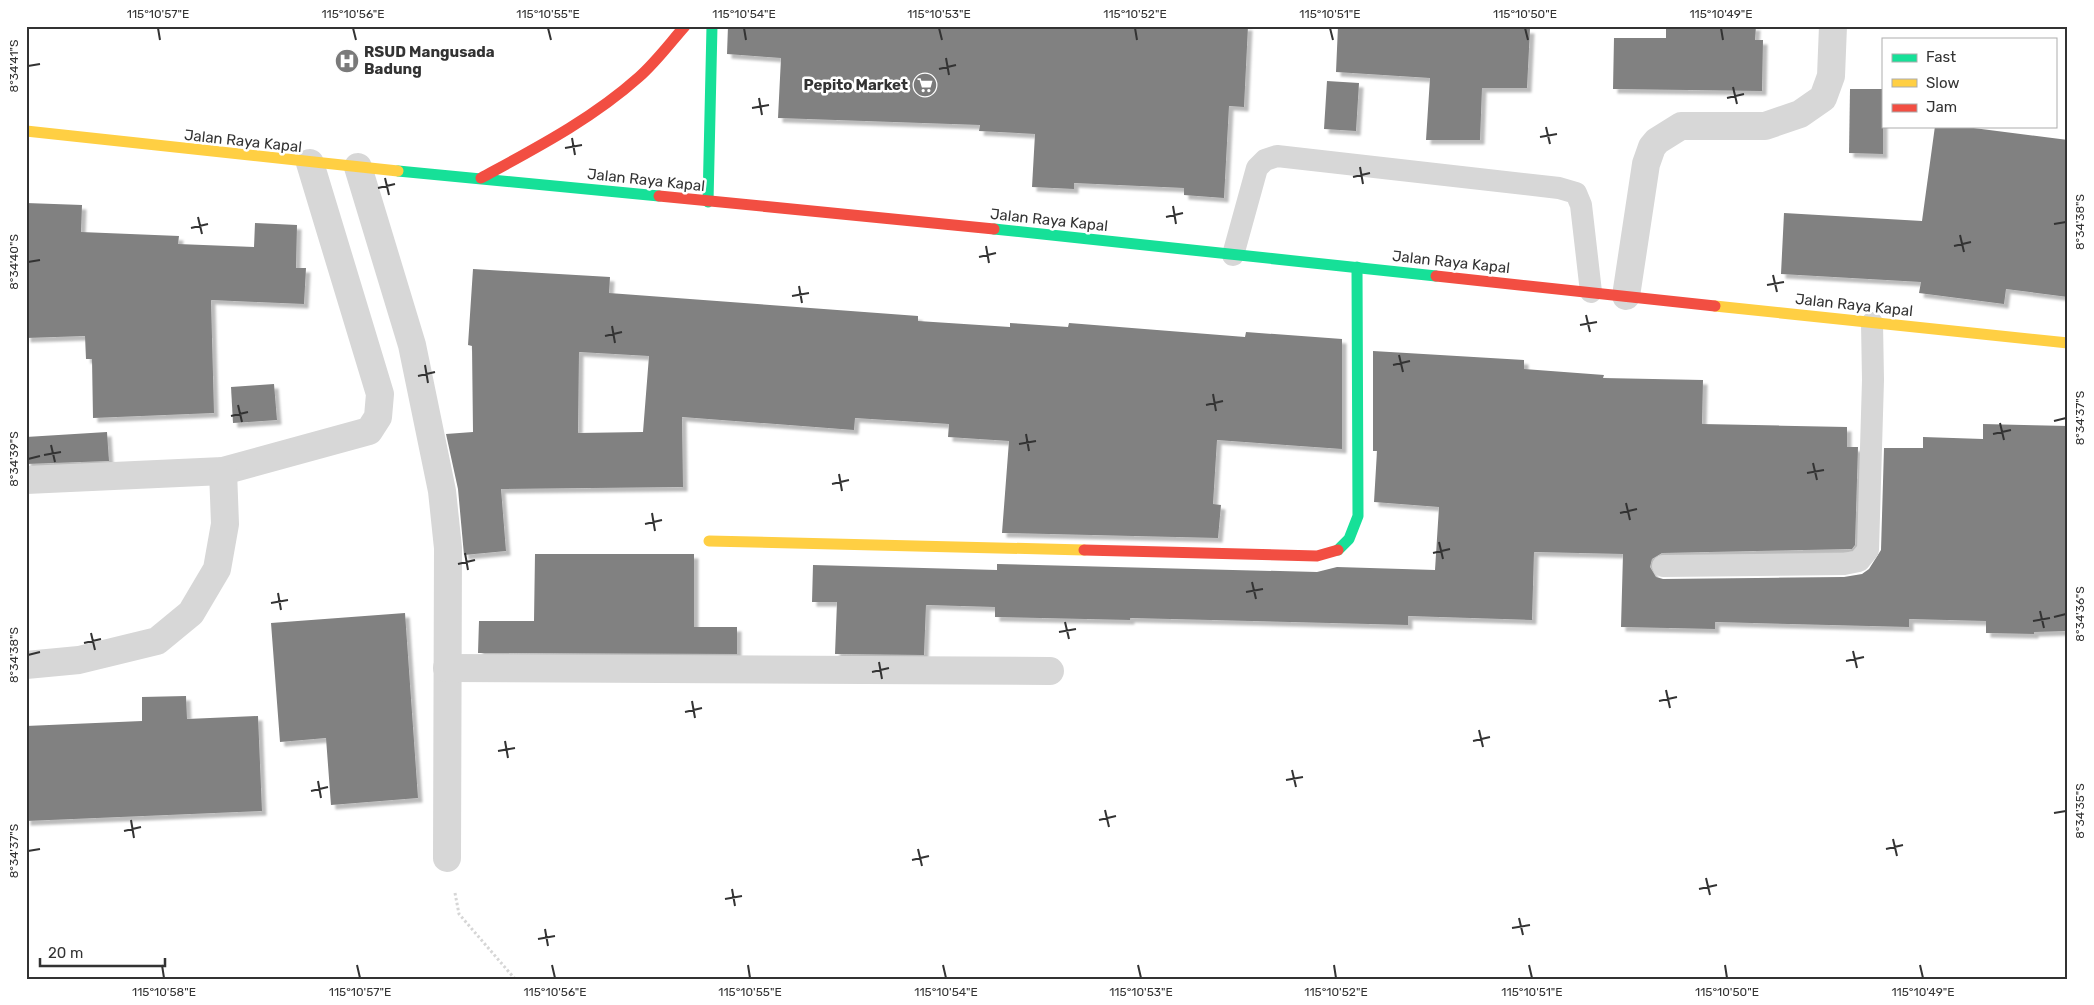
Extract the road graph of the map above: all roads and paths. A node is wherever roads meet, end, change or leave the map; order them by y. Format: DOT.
graph roads {
  1 [pos="685,26"];
  2 [pos="712,26"];
  3 [pos="1833,26"];
  4 [pos="26,131"];
  5 [pos="310,164"];
  6 [pos="358,167"];
  7 [pos="481,178"];
  8 [pos="708,202"];
  9 [pos="1233,255"];
  10 [pos="1356,268"];
  11 [pos="1591,292"];
  12 [pos="1626,296"];
  13 [pos="1872,323"];
  14 [pos="2068,343"];
  15 [pos="223,471"];
  16 [pos="26,480"];
  17 [pos="709,541"];
  18 [pos="1663,566"];
  19 [pos="26,665"];
  20 [pos="447,668"];
  21 [pos="1050,671"];
  22 [pos="447,858"];
  23 [pos="515,979"];
  1 -- 7 [label="main road"];
  2 -- 8 [label="main road"];
  3 -- 12 [label="street"];
  4 -- 5 [label="main road, Jalan Raya Kapal"];
  5 -- 6 [label="main road, Jalan Raya Kapal"];
  5 -- 15 [label="street"];
  6 -- 7 [label="main road, Jalan Raya Kapal"];
  6 -- 20 [label="street"];
  7 -- 8 [label="main road, Jalan Raya Kapal"];
  8 -- 9 [label="main road, Jalan Raya Kapal"];
  9 -- 10 [label="main road, Jalan Raya Kapal"];
  9 -- 11 [label="lane"];
  10 -- 11 [label="main road, Jalan Raya Kapal"];
  10 -- 17 [label="main road"];
  11 -- 12 [label="main road, Jalan Raya Kapal"];
  12 -- 13 [label="main road, Jalan Raya Kapal"];
  13 -- 14 [label="main road, Jalan Raya Kapal"];
  13 -- 18 [label="lane"];
  15 -- 16 [label="street"];
  15 -- 19 [label="street"];
  20 -- 21 [label="street"];
  20 -- 22 [label="street"];
  22 -- 23 [label="path"];
}
